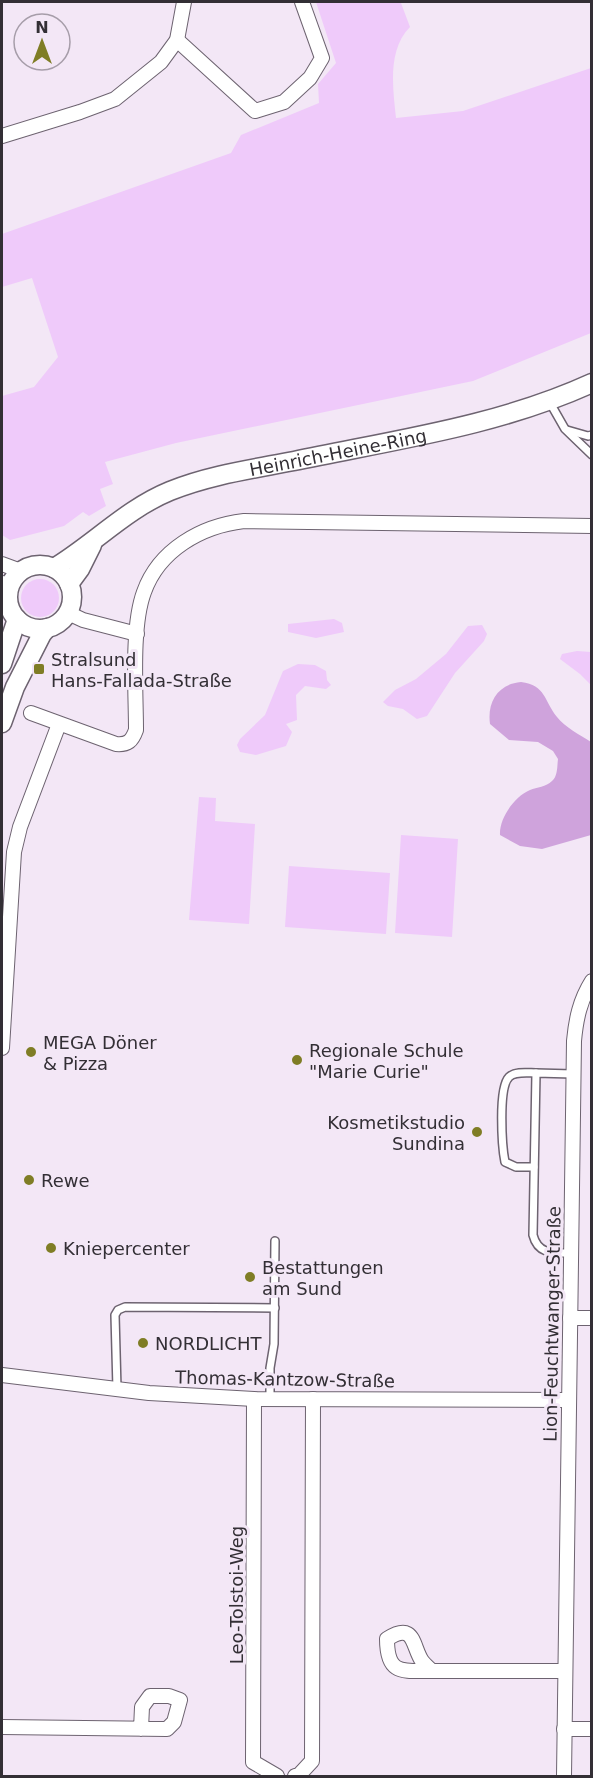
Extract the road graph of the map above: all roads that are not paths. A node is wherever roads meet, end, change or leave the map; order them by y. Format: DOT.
graph roads {
  1 [pos="184,2"];
  2 [pos="302,2"];
  3 [pos="177,40"];
  4 [pos="2,136"];
  5 [pos="591,383"];
  6 [pos="548,400"];
  7 [pos="565,429"];
  8 [pos="591,435"];
  9 [pos="591,455"];
  10 [pos="591,526"];
  11 [pos="94,541"];
  12 [pos="2,564"];
  13 [pos="54,568"];
  14 [pos="21,571"];
  15 [pos="69,584"];
  16 [pos="5,586"];
  17 [pos="68,613"];
  18 [pos="17,619"];
  19 [pos="47,628"];
  20 [pos="137,634"];
  21 [pos="2,664"];
  22 [pos="31,713"];
  23 [pos="2,723"];
  24 [pos="59,724"];
  25 [pos="591,981"];
  26 [pos="2,1048"];
  27 [pos="536,1073"];
  28 [pos="573,1074"];
  29 [pos="534,1167"];
  30 [pos="275,1241"];
  31 [pos="572,1253"];
  32 [pos="275,1308"];
  33 [pos="570,1318"];
  34 [pos="591,1318"];
  35 [pos="2,1375"];
  36 [pos="117,1390"];
  37 [pos="254,1399"];
  38 [pos="270,1399"];
  39 [pos="313,1399"];
  40 [pos="568,1400"];
  41 [pos="432,1671"];
  42 [pos="564,1671"];
  43 [pos="2,1727"];
  44 [pos="141,1729"];
  45 [pos="564,1729"];
  46 [pos="591,1730"];
  47 [pos="277,1776"];
  48 [pos="295,1776"];
  49 [pos="564,1776"];
  1 -- 3 [label="street"];
  2 -- 3 [label="street"];
  3 -- 4 [label="street"];
  5 -- 6 [label="main road, Heinrich-Heine-Ring"];
  6 -- 7 [label="lane"];
  6 -- 11 [label="main road, Heinrich-Heine-Ring"];
  7 -- 8 [label="lane"];
  7 -- 9 [label="lane"];
  10 -- 20 [label="street"];
  11 -- 13 [label="main road, Heinrich-Heine-Ring"];
  11 -- 15 [label="main road, Heinrich-Heine-Ring"];
  12 -- 14 [label="street"];
  13 -- 14 [label="main road"];
  13 -- 15 [label="main road"];
  14 -- 16 [label="main road"];
  15 -- 17 [label="main road"];
  16 -- 18 [label="main road"];
  17 -- 19 [label="main road"];
  17 -- 20 [label="street"];
  18 -- 19 [label="main road"];
  18 -- 21 [label="main road"];
  19 -- 23 [label="main road"];
  20 -- 24 [label="street"];
  22 -- 24 [label="street"];
  24 -- 26 [label="street"];
  25 -- 28 [label="street, Lion-Feuchtwanger-Straße"];
  27 -- 28 [label="lane"];
  27 -- 29 [label="lane"];
  27 -- 29 [label="lane"];
  28 -- 31 [label="street, Lion-Feuchtwanger-Straße"];
  29 -- 31 [label="lane"];
  30 -- 32 [label="lane"];
  31 -- 33 [label="street, Lion-Feuchtwanger-Straße"];
  32 -- 36 [label="lane"];
  32 -- 38 [label="lane"];
  33 -- 34 [label="street"];
  33 -- 40 [label="street, Lion-Feuchtwanger-Straße"];
  35 -- 36 [label="street, Thomas-Kantzow-Straße"];
  36 -- 37 [label="street, Thomas-Kantzow-Straße"];
  37 -- 38 [label="street, Thomas-Kantzow-Straße"];
  37 -- 47 [label="street, Leo-Tolstoi-Weg"];
  38 -- 39 [label="street, Thomas-Kantzow-Straße"];
  39 -- 40 [label="street, Thomas-Kantzow-Straße"];
  39 -- 48 [label="street"];
  40 -- 42 [label="street, Lion-Feuchtwanger-Straße"];
  41 -- 42 [label="street"];
  42 -- 45 [label="street, Lion-Feuchtwanger-Straße"];
  43 -- 44 [label="street"];
  45 -- 46 [label="street"];
  45 -- 49 [label="street, Lion-Feuchtwanger-Straße"];
}
